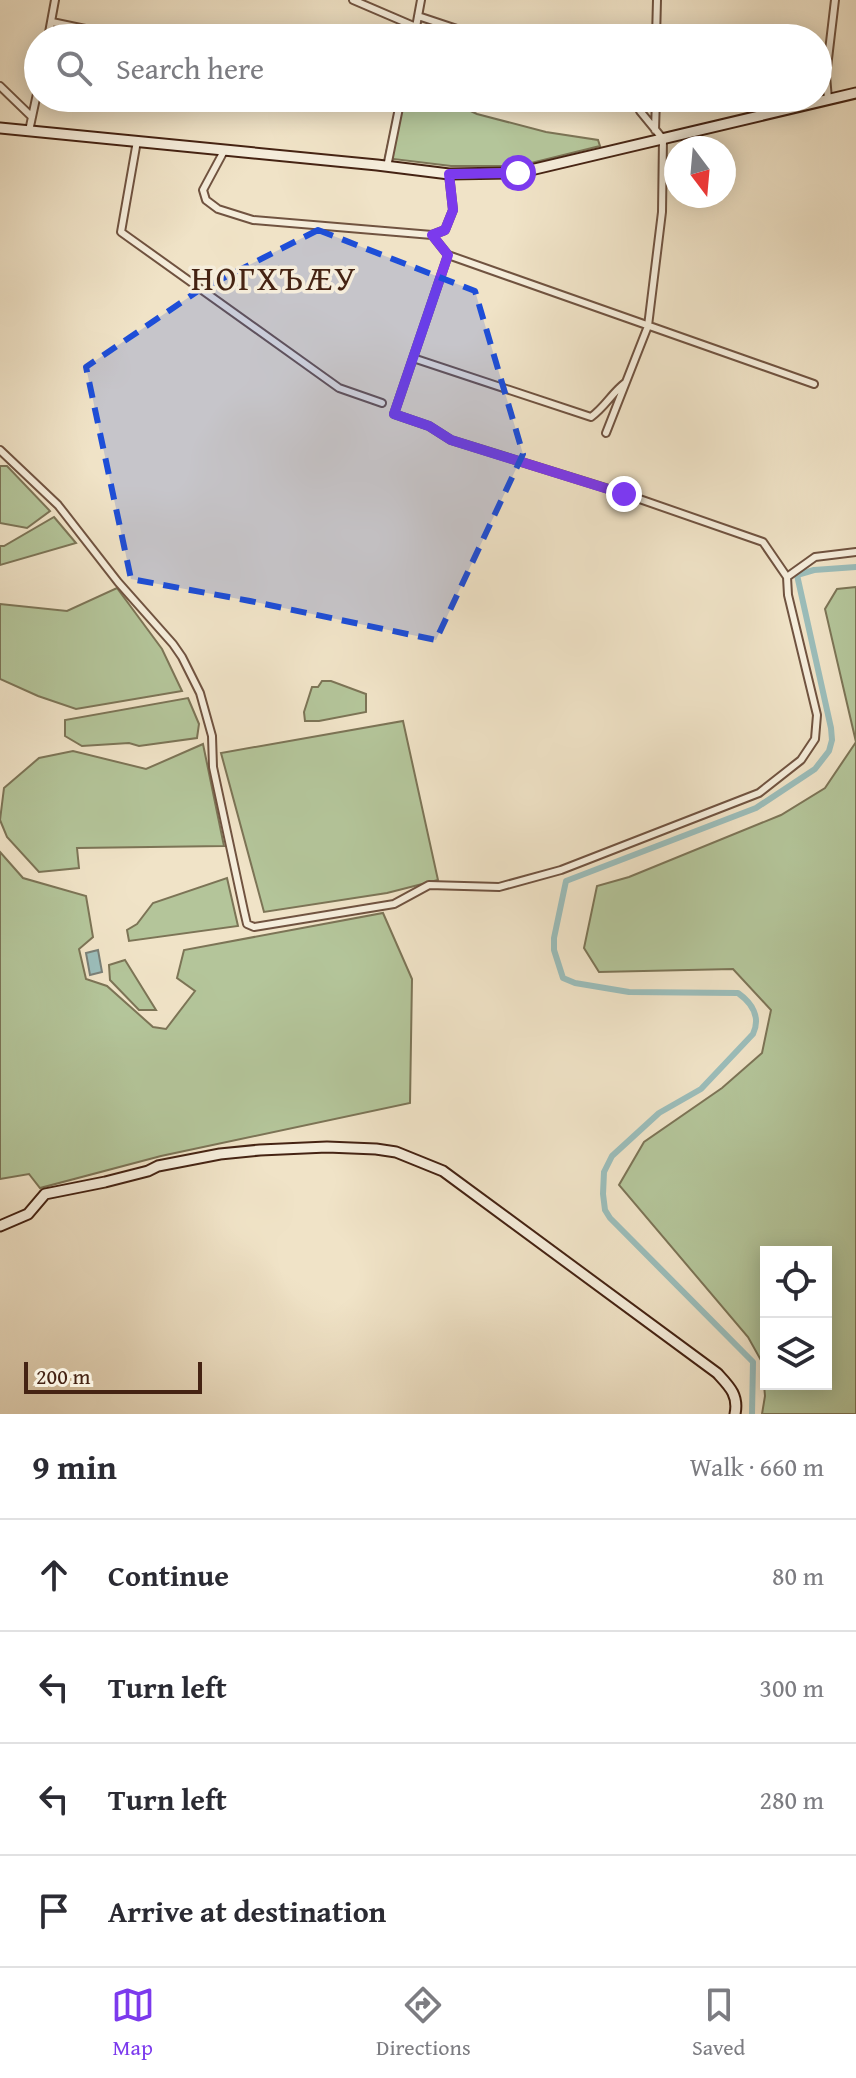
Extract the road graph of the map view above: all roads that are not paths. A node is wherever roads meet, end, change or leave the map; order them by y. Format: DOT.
graph roads {
  1 [pos="55,0"];
  2 [pos="353,0"];
  3 [pos="421,0"];
  4 [pos="657,0"];
  5 [pos="835,0"];
  6 [pos="418,16"];
  7 [pos="52,22"];
  8 [pos="62,24"];
  9 [pos="409,24"];
  10 [pos="417,24"];
  11 [pos="442,24"];
  12 [pos="656,24"];
  13 [pos="832,25"];
  14 [pos="0,86"];
  15 [pos="856,93"];
  16 [pos="832,98"];
  17 [pos="24,109"];
  18 [pos="27,112"];
  19 [pos="33,112"];
  20 [pos="398,112"];
  21 [pos="641,112"];
  22 [pos="656,112"];
  23 [pos="774,112"];
  24 [pos="32,117"];
  25 [pos="0,128"];
  26 [pos="655,130"];
  27 [pos="29,131"];
  28 [pos="663,139"];
  29 [pos="137,141"];
  30 [pos="224,151"];
  31 [pos="387,167"];
  32 [pos="449,174"];
  33 [pos="432,235"];
  34 [pos="448,255"];
  35 [pos="648,326"];
  36 [pos="413,358"];
  37 [pos="626,382"];
  38 [pos="814,384"];
  39 [pos="382,403"];
  40 [pos="606,433"];
  41 [pos="0,450"];
  42 [pos="856,552"];
  43 [pos="787,577"];
  44 [pos="0,1226"];
  45 [pos="735,1414"];
  1 -- 7 [label="street"];
  2 -- 9 [label="street"];
  3 -- 6 [label="street"];
  4 -- 12 [label="street"];
  5 -- 13 [label="street"];
  6 -- 10 [label="street"];
  6 -- 11 [label="street"];
  7 -- 8 [label="street"];
  14 -- 17 [label="street"];
  15 -- 16 [label="main road"];
  18 -- 24 [label="street"];
  19 -- 24 [label="street"];
  20 -- 31 [label="street"];
  21 -- 26 [label="street"];
  22 -- 26 [label="street"];
  23 -- 28 [label="main road"];
  24 -- 27 [label="street"];
  25 -- 27 [label="main road"];
  26 -- 28 [label="street"];
  27 -- 29 [label="main road"];
  28 -- 32 [label="main road"];
  28 -- 35 [label="street"];
  29 -- 30 [label="main road"];
  29 -- 39 [label="street"];
  30 -- 31 [label="main road"];
  30 -- 33 [label="street"];
  31 -- 32 [label="main road"];
  32 -- 33 [label="street"];
  33 -- 34 [label="street"];
  34 -- 35 [label="street"];
  34 -- 36 [label="street"];
  35 -- 37 [label="street"];
  35 -- 38 [label="street"];
  36 -- 37 [label="street"];
  36 -- 43 [label="street"];
  37 -- 40 [label="street"];
  41 -- 43 [label="street"];
  42 -- 43 [label="street"];
  44 -- 45 [label="main road"];
}
